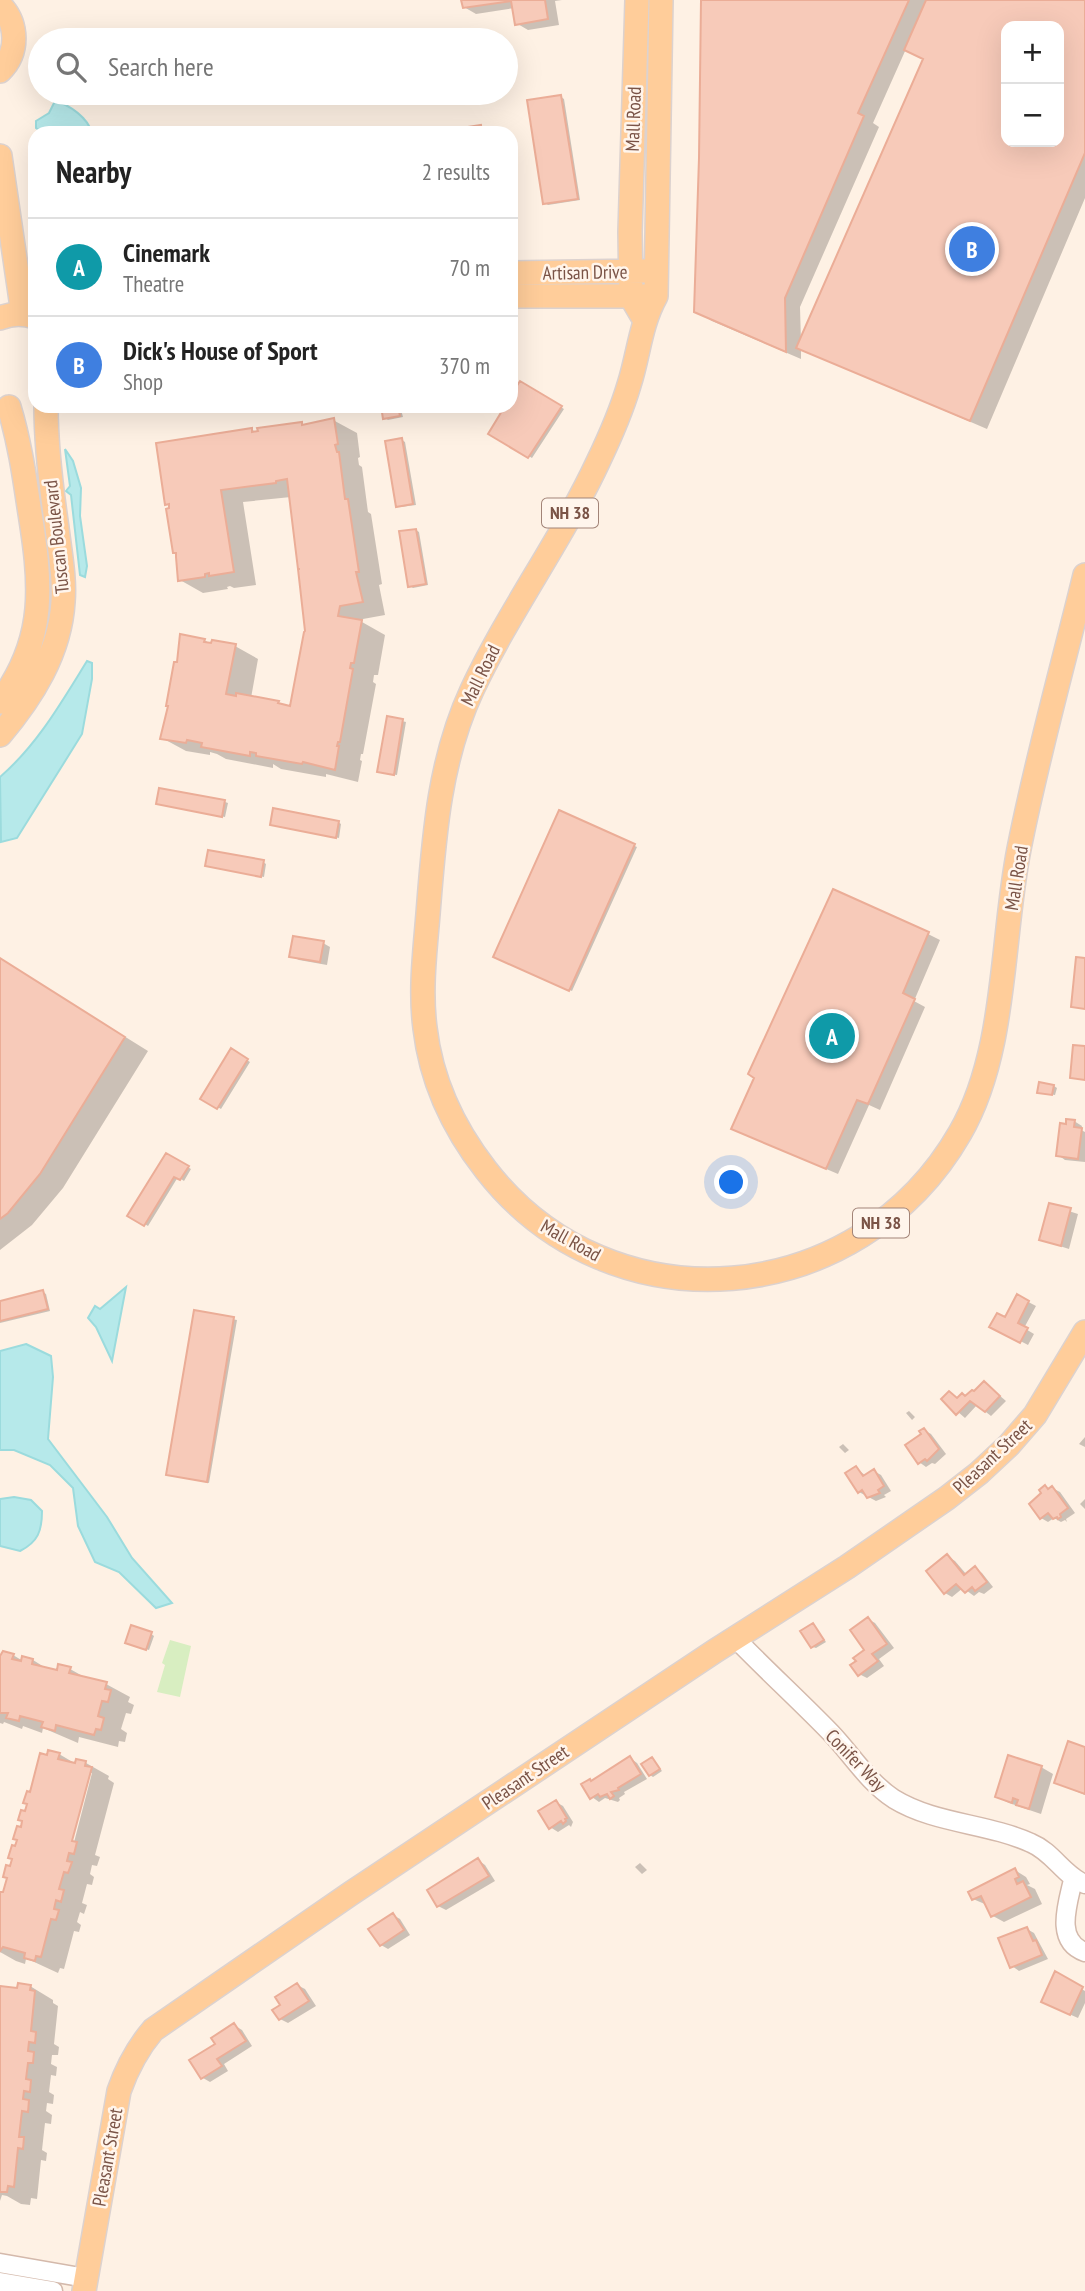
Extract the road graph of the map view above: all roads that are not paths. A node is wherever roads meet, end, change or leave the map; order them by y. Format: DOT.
graph roads {
  1 [pos="636,0"];
  2 [pos="661,0"];
  3 [pos="0,5"];
  4 [pos="0,71"];
  5 [pos="0,156"];
  6 [pos="630,271"];
  7 [pos="658,271"];
  8 [pos="518,273"];
  9 [pos="518,296"];
  10 [pos="631,296"];
  11 [pos="656,296"];
  12 [pos="28,310"];
  13 [pos="28,315"];
  14 [pos="0,318"];
  15 [pos="643,319"];
  16 [pos="5,405"];
  17 [pos="28,407"];
  18 [pos="46,413"];
  19 [pos="1085,575"];
  20 [pos="0,702"];
  21 [pos="0,735"];
  22 [pos="1085,1332"];
  23 [pos="736,1639"];
  24 [pos="1079,1882"];
  25 [pos="1085,1952"];
  26 [pos="0,2263"];
  27 [pos="0,2283"];
  28 [pos="85,2284"];
  29 [pos="53,2291"];
  1 -- 6 [label="main road, Mall Road"];
  2 -- 7 [label="main road, Mall Road / NH 38"];
  3 -- 4 [label="main road"];
  5 -- 12 [label="main road"];
  6 -- 7 [label="main road, Artisan Drive"];
  6 -- 8 [label="main road, Artisan Drive"];
  6 -- 10 [label="main road, Mall Road"];
  7 -- 11 [label="main road, Mall Road / NH 38"];
  9 -- 10 [label="main road, Artisan Drive"];
  10 -- 11 [label="main road, Artisan Drive"];
  10 -- 15 [label="main road, Mall Road"];
  11 -- 15 [label="main road, Mall Road / NH 38"];
  13 -- 14 [label="main road"];
  15 -- 19 [label="main road, Mall Road / NH 38"];
  16 -- 17 [label="main road"];
  16 -- 20 [label="main road, Tuscan Boulevard"];
  18 -- 21 [label="main road, Tuscan Boulevard"];
  22 -- 23 [label="main road, Pleasant Street"];
  23 -- 24 [label="street, Conifer Way"];
  23 -- 28 [label="main road, Pleasant Street"];
  24 -- 25 [label="street, Conifer Way"];
  26 -- 28 [label="street"];
  27 -- 29 [label="street"];
}
